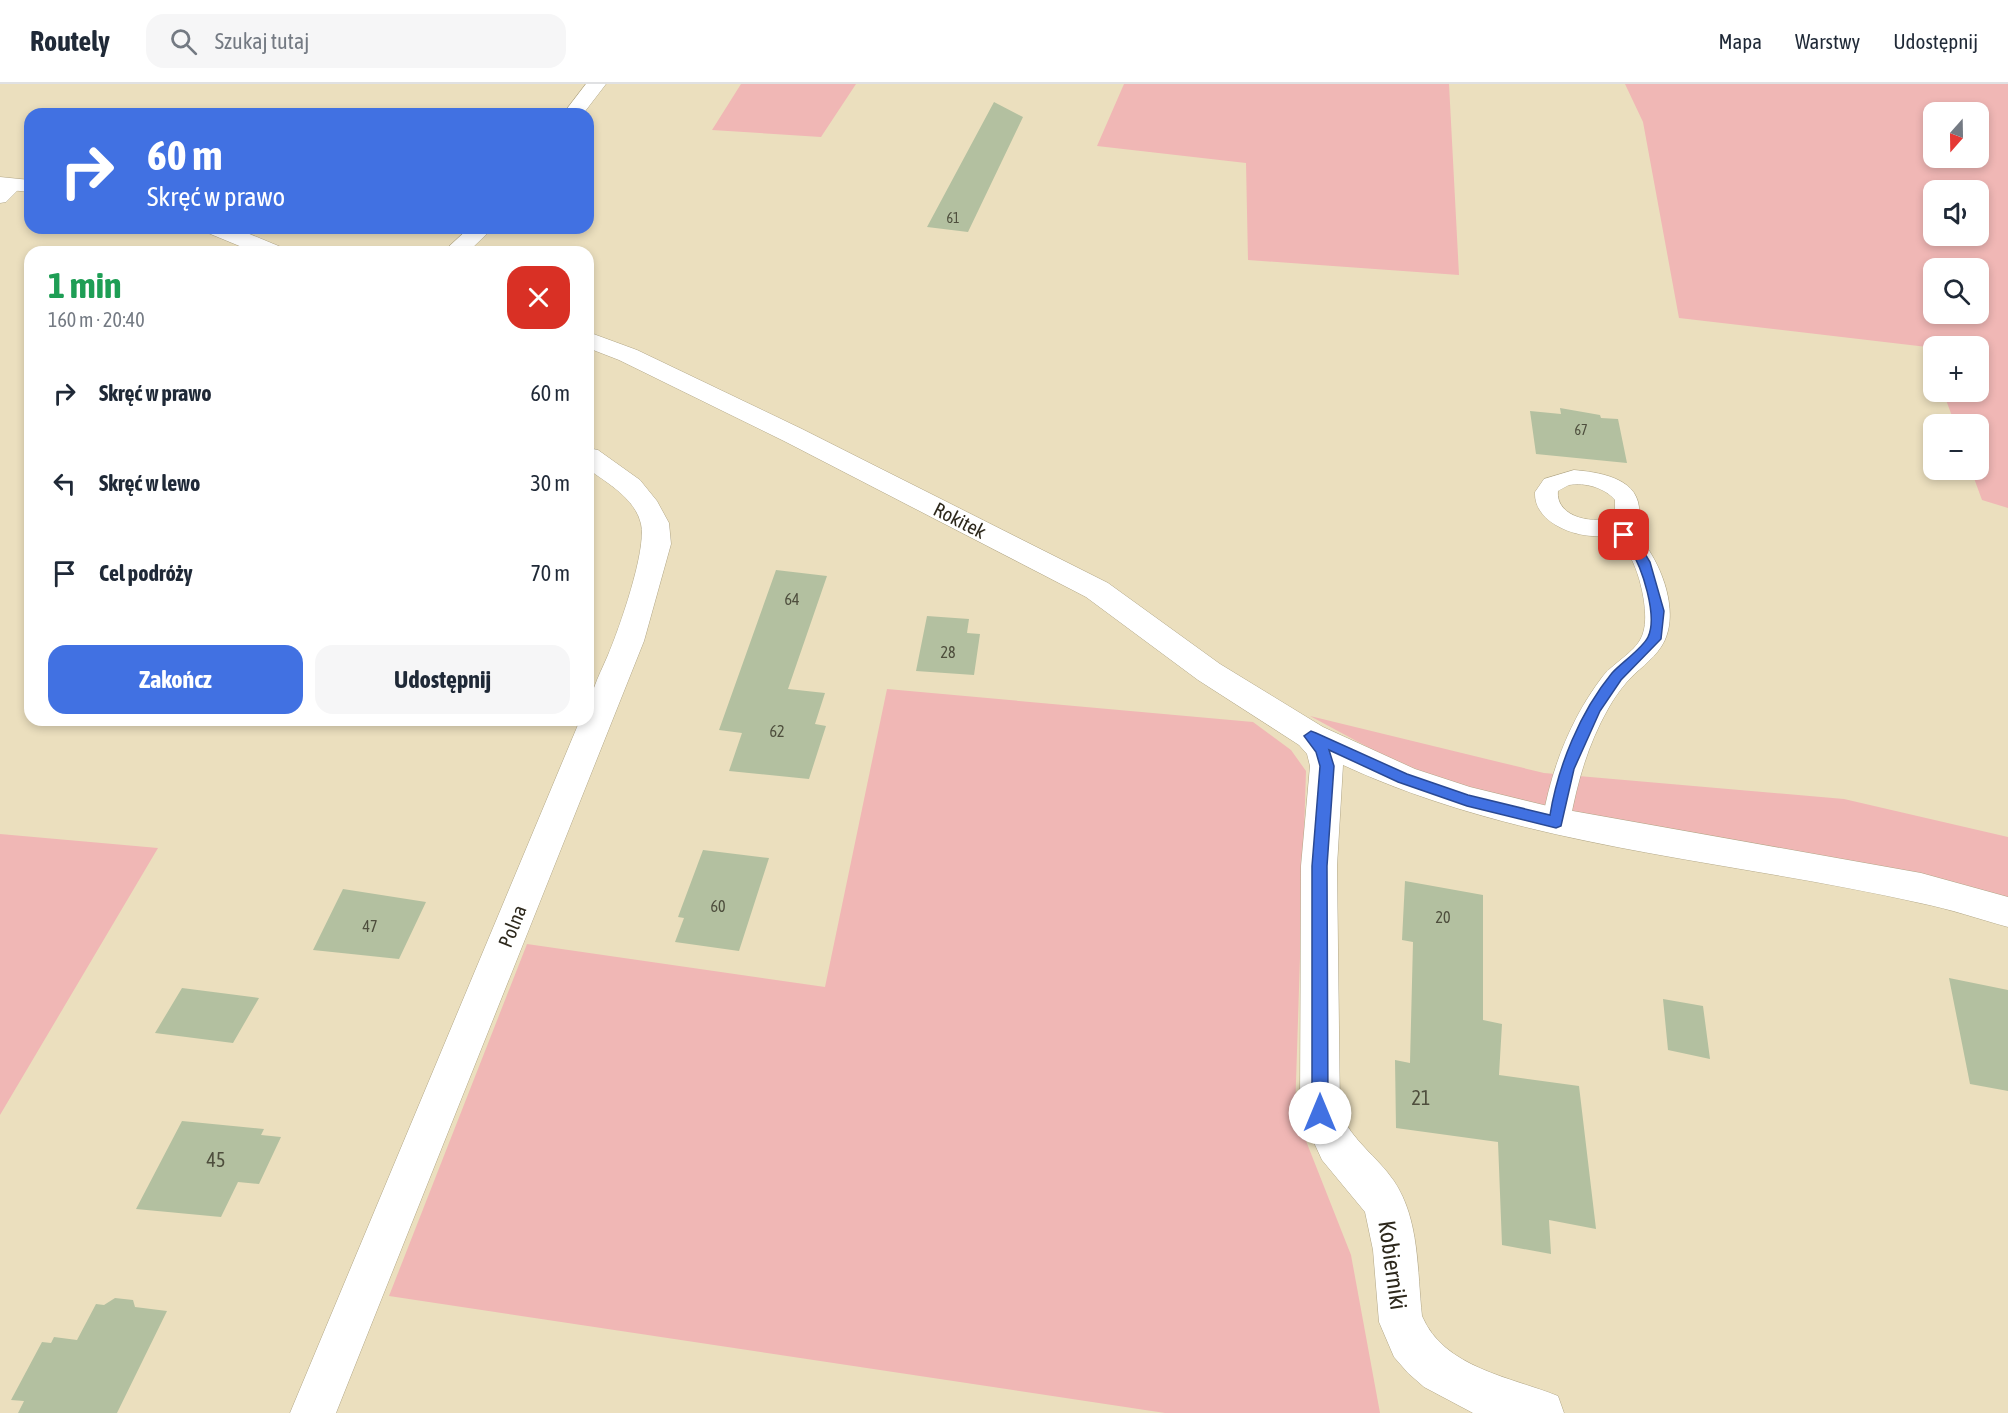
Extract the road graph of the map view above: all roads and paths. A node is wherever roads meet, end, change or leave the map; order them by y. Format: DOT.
graph roads {
  1 [pos="596,84"];
  2 [pos="578,108"];
  3 [pos="230,234"];
  4 [pos="475,234"];
  5 [pos="259,246"];
  6 [pos="461,246"];
  7 [pos="594,341"];
  8 [pos="594,460"];
  9 [pos="1614,526"];
  10 [pos="1311,736"];
  11 [pos="1556,822"];
  12 [pos="2008,912"];
  13 [pos="313,1413"];
  14 [pos="1541,1413"];
  1 -- 2 [label="street"];
  3 -- 5 [label="street"];
  4 -- 6 [label="street"];
  7 -- 10 [label="street, Rokitek"];
  8 -- 13 [label="street, Polna"];
  9 -- 11 [label="lane"];
  10 -- 11 [label="street, Rokitek"];
  10 -- 14 [label="street, Kobierniki"];
  11 -- 12 [label="street, Rokitek"];
}
